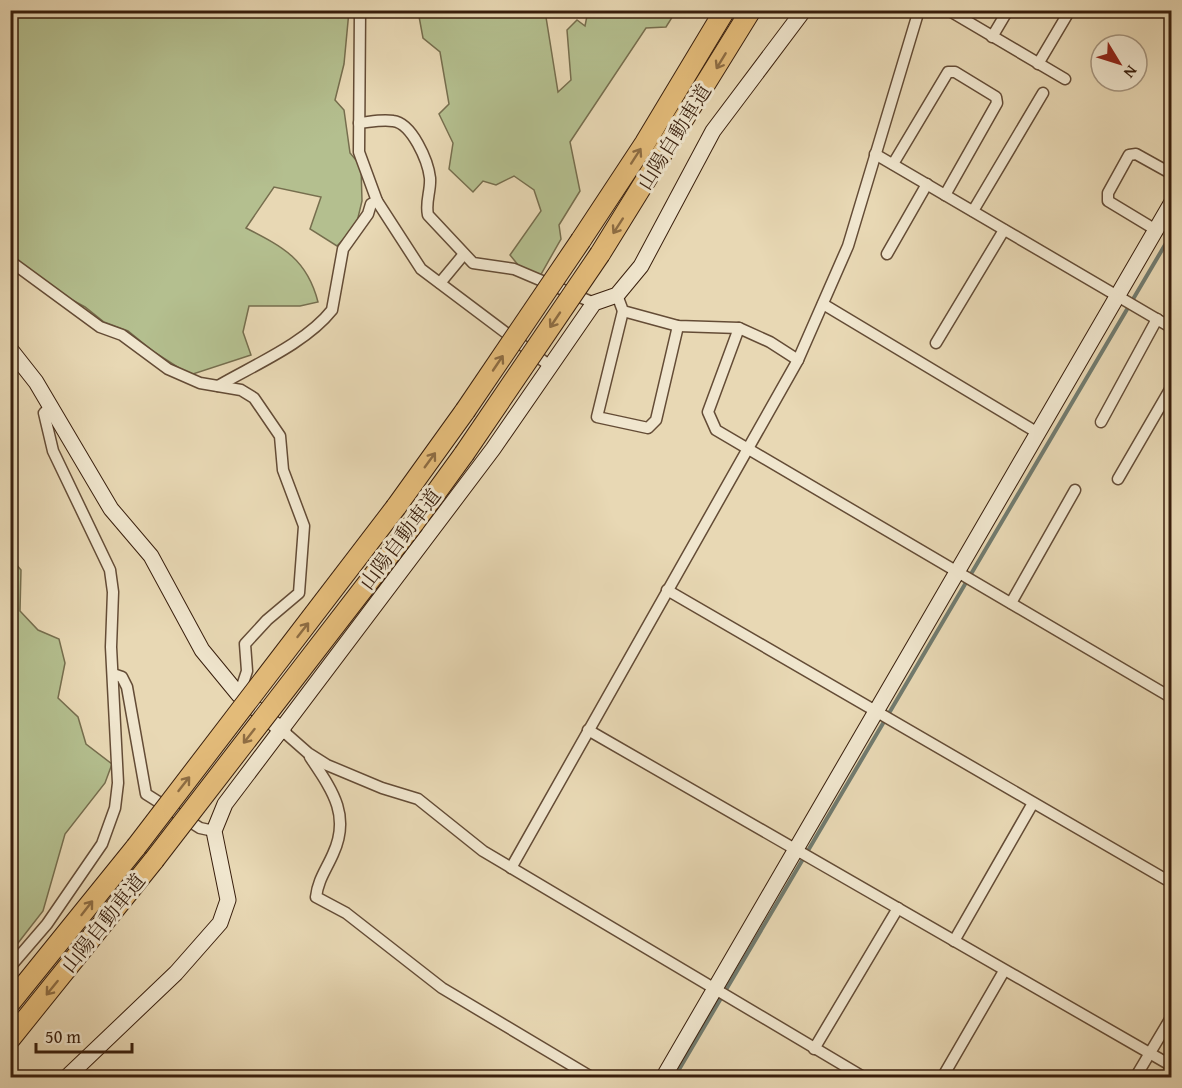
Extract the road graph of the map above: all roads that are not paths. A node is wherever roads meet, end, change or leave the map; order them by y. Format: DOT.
graph roads {
  1 [pos="360,10"];
  2 [pos="725,10"];
  3 [pos="751,10"];
  4 [pos="804,10"];
  5 [pos="919,10"];
  6 [pos="948,10"];
  7 [pos="1008,10"];
  8 [pos="1070,10"];
  9 [pos="992,37"];
  10 [pos="1038,64"];
  11 [pos="1065,79"];
  12 [pos="1043,93"];
  13 [pos="359,123"];
  14 [pos="875,154"];
  15 [pos="894,165"];
  16 [pos="1172,174"];
  17 [pos="927,184"];
  18 [pos="945,195"];
  19 [pos="377,201"];
  20 [pos="1172,202"];
  21 [pos="973,211"];
  22 [pos="1004,230"];
  23 [pos="1156,230"];
  24 [pos="464,254"];
  25 [pos="886,254"];
  26 [pos="10,261"];
  27 [pos="440,283"];
  28 [pos="617,295"];
  29 [pos="1126,301"];
  30 [pos="594,303"];
  31 [pos="824,304"];
  32 [pos="623,311"];
  33 [pos="1156,319"];
  34 [pos="1171,325"];
  35 [pos="678,326"];
  36 [pos="739,328"];
  37 [pos="936,343"];
  38 [pos="10,349"];
  39 [pos="798,360"];
  40 [pos="550,366"];
  41 [pos="218,386"];
  42 [pos="1172,386"];
  43 [pos="51,406"];
  44 [pos="1101,422"];
  45 [pos="1038,433"];
  46 [pos="748,450"];
  47 [pos="1118,479"];
  48 [pos="1075,490"];
  49 [pos="964,576"];
  50 [pos="667,590"];
  51 [pos="1011,603"];
  52 [pos="112,674"];
  53 [pos="238,695"];
  54 [pos="1172,698"];
  55 [pos="882,716"];
  56 [pos="283,730"];
  57 [pos="588,730"];
  58 [pos="308,753"];
  59 [pos="1033,803"];
  60 [pos="214,831"];
  61 [pos="803,853"];
  62 [pos="512,868"];
  63 [pos="1172,883"];
  64 [pos="897,908"];
  65 [pos="954,940"];
  66 [pos="10,967"];
  67 [pos="1004,971"];
  68 [pos="721,992"];
  69 [pos="10,1003"];
  70 [pos="1172,1016"];
  71 [pos="10,1039"];
  72 [pos="814,1049"];
  73 [pos="1150,1053"];
  74 [pos="1172,1066"];
  75 [pos="66,1077"];
  76 [pos="593,1077"];
  77 [pos="663,1077"];
  78 [pos="865,1077"];
  79 [pos="942,1077"];
  80 [pos="1135,1077"];
  1 -- 13 [label="street"];
  69 -- 2 [label="highway, 山陽自動車道, one-way, bridge"];
  3 -- 71 [label="highway, 山陽自動車道, one-way, bridge"];
  4 -- 28 [label="street"];
  5 -- 14 [label="street"];
  6 -- 9 [label="street"];
  7 -- 9 [label="street"];
  8 -- 10 [label="street"];
  9 -- 10 [label="street"];
  10 -- 11 [label="street"];
  12 -- 21 [label="street"];
  13 -- 19 [label="street"];
  13 -- 24 [label="street"];
  14 -- 15 [label="street"];
  14 -- 31 [label="street"];
  15 -- 17 [label="street"];
  15 -- 18 [label="street"];
  16 -- 23 [label="street"];
  17 -- 18 [label="street"];
  17 -- 25 [label="street"];
  18 -- 21 [label="street"];
  19 -- 27 [label="street"];
  19 -- 41 [label="street"];
  20 -- 23 [label="street"];
  21 -- 22 [label="street"];
  22 -- 29 [label="street"];
  22 -- 37 [label="street"];
  23 -- 29 [label="street"];
  24 -- 27 [label="street"];
  24 -- 30 [label="street"];
  26 -- 41 [label="street"];
  27 -- 40 [label="street"];
  28 -- 30 [label="street"];
  28 -- 32 [label="street"];
  29 -- 33 [label="street"];
  29 -- 45 [label="street"];
  30 -- 40 [label="street"];
  31 -- 39 [label="street"];
  31 -- 45 [label="street"];
  32 -- 35 [label="street"];
  32 -- 35 [label="street"];
  33 -- 34 [label="street"];
  33 -- 44 [label="street"];
  35 -- 36 [label="street"];
  36 -- 39 [label="street"];
  36 -- 46 [label="street"];
  38 -- 43 [label="street"];
  39 -- 46 [label="street"];
  40 -- 56 [label="street"];
  41 -- 53 [label="street"];
  42 -- 47 [label="street"];
  43 -- 52 [label="street"];
  43 -- 53 [label="street"];
  45 -- 49 [label="street"];
  46 -- 49 [label="street"];
  46 -- 50 [label="street"];
  48 -- 51 [label="street"];
  49 -- 51 [label="street"];
  49 -- 55 [label="street"];
  50 -- 55 [label="street"];
  50 -- 57 [label="street"];
  51 -- 54 [label="street"];
  52 -- 60 [label="street"];
  52 -- 66 [label="street"];
  53 -- 56 [label="street"];
  55 -- 59 [label="street"];
  55 -- 61 [label="street"];
  56 -- 58 [label="street"];
  56 -- 60 [label="street"];
  57 -- 61 [label="street"];
  57 -- 62 [label="street"];
  58 -- 62 [label="street"];
  58 -- 76 [label="street"];
  59 -- 63 [label="street"];
  59 -- 65 [label="street"];
  60 -- 75 [label="street"];
  61 -- 64 [label="street"];
  61 -- 68 [label="street"];
  62 -- 68 [label="street"];
  64 -- 65 [label="street"];
  64 -- 72 [label="street"];
  65 -- 67 [label="street"];
  67 -- 73 [label="street"];
  67 -- 79 [label="street"];
  68 -- 72 [label="street"];
  68 -- 77 [label="street"];
  70 -- 73 [label="street"];
  72 -- 78 [label="street"];
  73 -- 74 [label="street"];
  73 -- 80 [label="street"];
}
